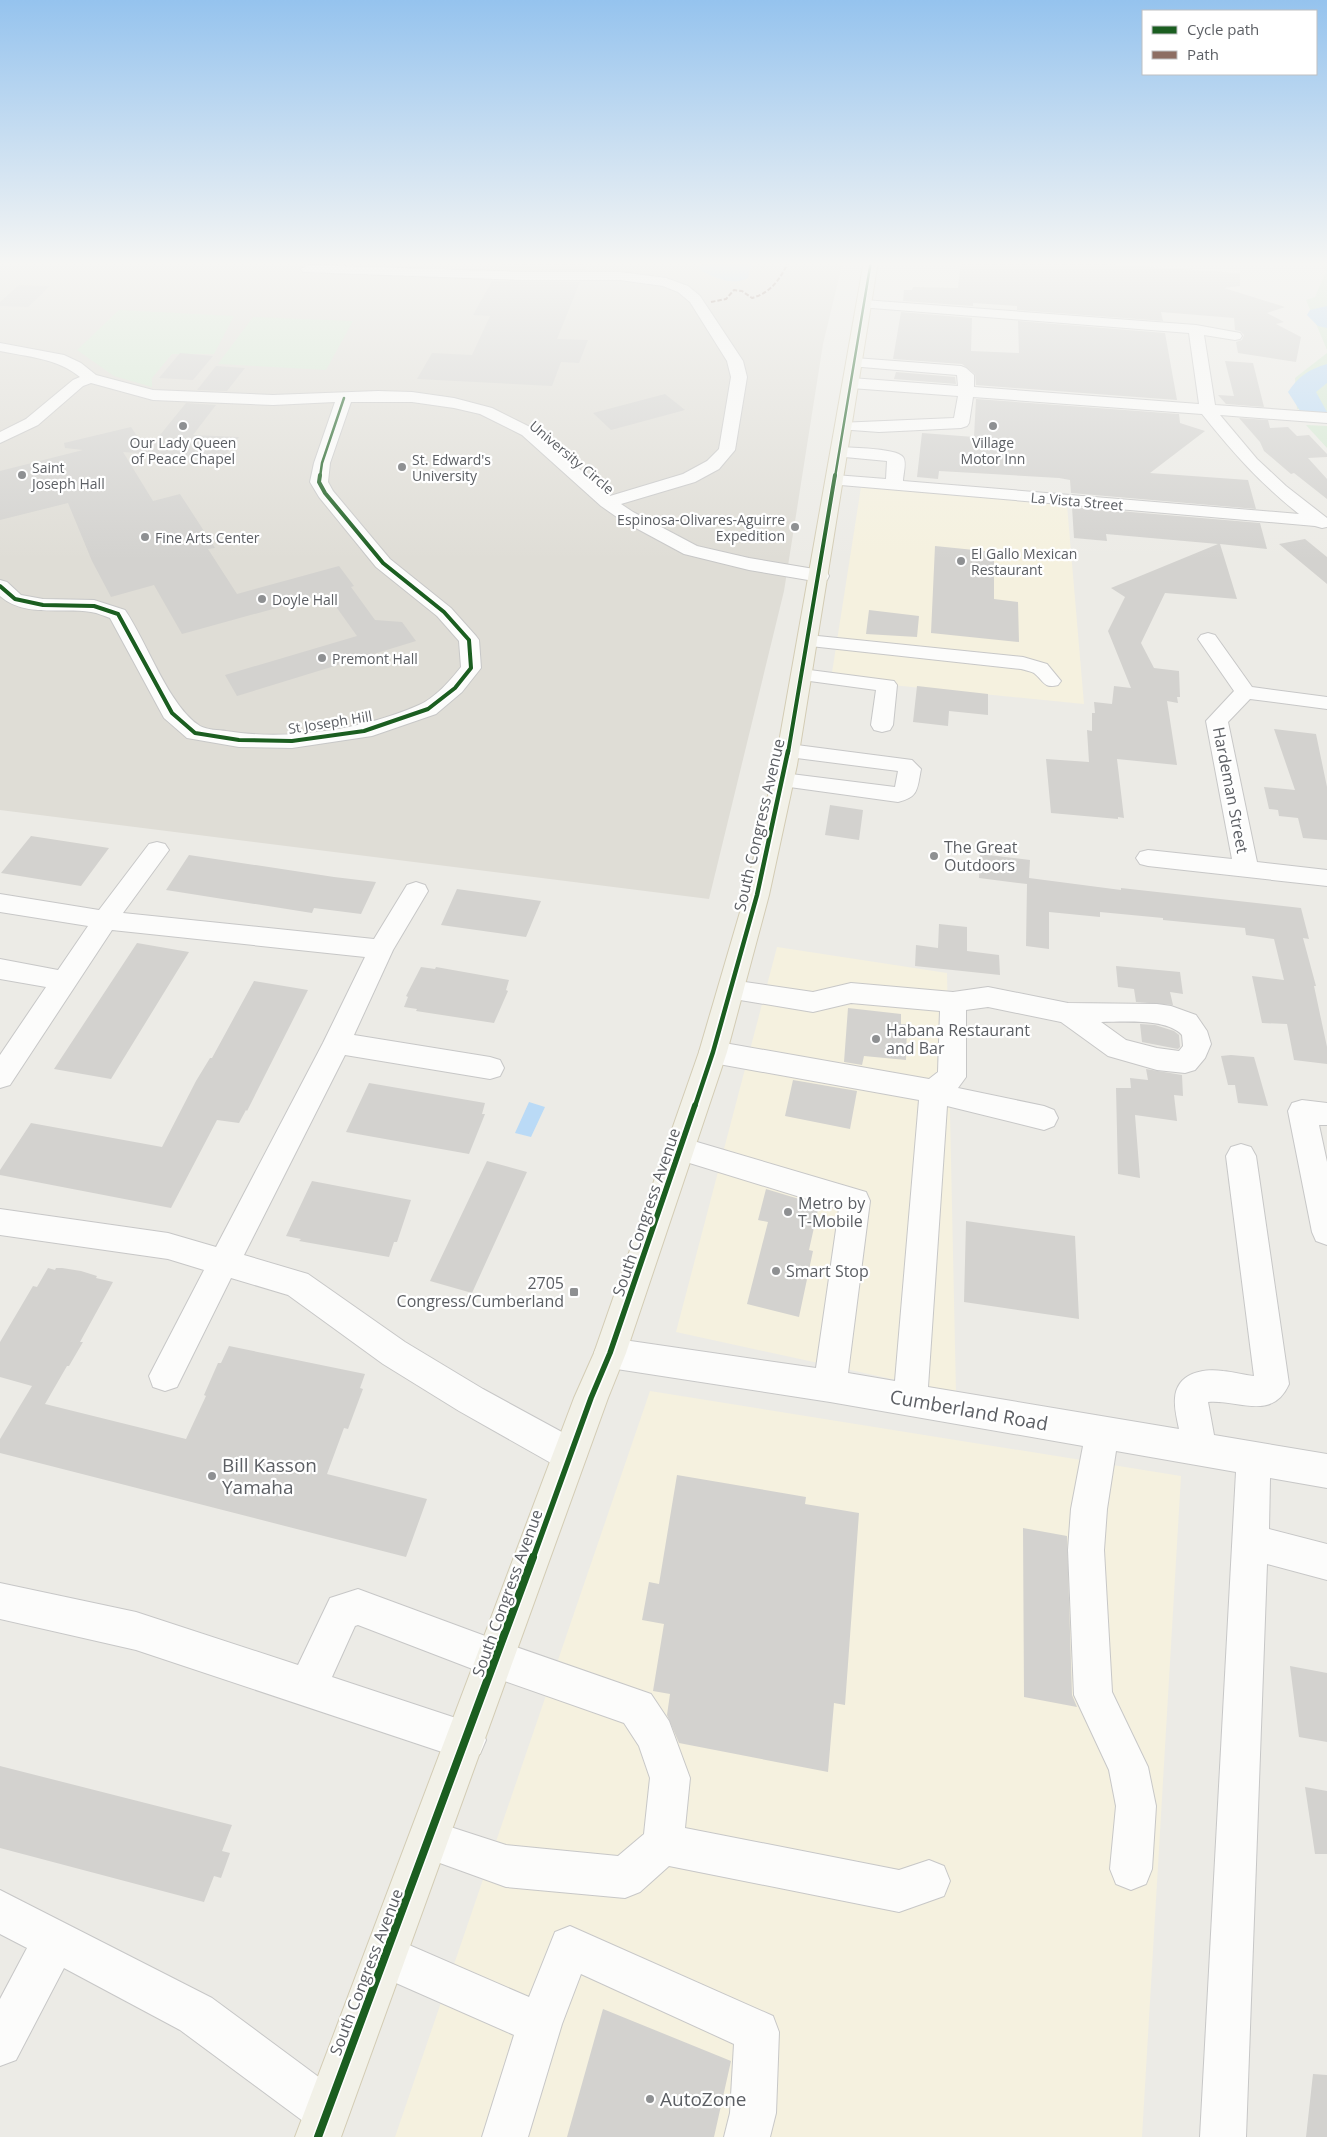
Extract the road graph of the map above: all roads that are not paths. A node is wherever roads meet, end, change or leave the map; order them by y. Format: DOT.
graph roads {
  1 [pos="65,361"];
  2 [pos="735,361"];
  3 [pos="1201,361"];
  4 [pos="855,363"];
  5 [pos="91,378"];
  6 [pos="851,383"];
  7 [pos="344,398"];
  8 [pos="965,399"];
  9 [pos="924,403"];
  10 [pos="905,409"];
  11 [pos="1208,410"];
  12 [pos="1327,418"];
  13 [pos="914,425"];
  14 [pos="844,426"];
  15 [pos="0,438"];
  16 [pos="837,466"];
  17 [pos="894,485"];
  18 [pos="608,502"];
  19 [pos="1323,524"];
  20 [pos="821,567"];
  21 [pos="0,586"];
  22 [pos="1208,639"];
  23 [pos="808,641"];
  24 [pos="802,675"];
  25 [pos="1051,681"];
  26 [pos="1245,692"];
  27 [pos="1327,703"];
  28 [pos="882,725"];
  29 [pos="157,850"];
  30 [pos="1148,858"];
  31 [pos="1246,869"];
  32 [pos="1327,878"];
  33 [pos="416,891"];
  34 [pos="0,903"];
  35 [pos="105,920"];
  36 [pos="381,949"];
  37 [pos="0,969"];
  38 [pos="64,981"];
  39 [pos="731,990"];
  40 [pos="953,1002"];
  41 [pos="1068,1013"];
  42 [pos="337,1043"];
  43 [pos="713,1052"];
  44 [pos="490,1068"];
  45 [pos="0,1077"];
  46 [pos="934,1091"];
  47 [pos="1314,1113"];
  48 [pos="1044,1118"];
  49 [pos="680,1149"];
  50 [pos="1241,1156"];
  51 [pos="0,1222"];
  52 [pos="1327,1232"];
  53 [pos="224,1262"];
  54 [pos="610,1353"];
  55 [pos="165,1376"];
  56 [pos="830,1386"];
  57 [pos="910,1400"];
  58 [pos="1102,1432"];
  59 [pos="1199,1449"];
  60 [pos="570,1455"];
  61 [pos="1254,1458"];
  62 [pos="1327,1471"];
  63 [pos="1250,1542"];
  64 [pos="1327,1562"];
  65 [pos="0,1601"];
  66 [pos="496,1659"];
  67 [pos="308,1688"];
  68 [pos="466,1740"];
  69 [pos="429,1840"];
  70 [pos="663,1844"];
  71 [pos="1131,1869"];
  72 [pos="929,1882"];
  73 [pos="0,1911"];
  74 [pos="55,1940"];
  75 [pos="386,1957"];
  76 [pos="540,2024"];
  77 [pos="0,2044"];
  78 [pos="323,2124"];
  79 [pos="505,2137"];
  80 [pos="747,2137"];
  81 [pos="1223,2137"];
  1 -- 5 [label="street, University Circle"];
  2 -- 18 [label="street"];
  3 -- 11 [label="street"];
  4 -- 6 [label="main road, South Congress Avenue"];
  4 -- 8 [label="street"];
  5 -- 7 [label="street, University Circle"];
  5 -- 15 [label="street"];
  6 -- 8 [label="street"];
  6 -- 14 [label="main road, South Congress Avenue"];
  7 -- 18 [label="street, University Circle"];
  7 -- 21 [label="street, St Joseph Hill"];
  8 -- 9 [label="street"];
  8 -- 11 [label="street"];
  8 -- 13 [label="street"];
  10 -- 13 [label="street"];
  11 -- 12 [label="street"];
  11 -- 19 [label="street"];
  13 -- 14 [label="street"];
  14 -- 16 [label="main road, South Congress Avenue"];
  16 -- 17 [label="street, La Vista Street"];
  16 -- 17 [label="street"];
  16 -- 20 [label="main road, South Congress Avenue"];
  17 -- 19 [label="street, La Vista Street"];
  18 -- 20 [label="street, University Circle"];
  20 -- 23 [label="main road, South Congress Avenue"];
  22 -- 26 [label="street"];
  23 -- 24 [label="main road, South Congress Avenue"];
  23 -- 25 [label="street"];
  24 -- 28 [label="street"];
  24 -- 39 [label="main road, South Congress Avenue"];
  26 -- 27 [label="street"];
  26 -- 31 [label="street, Hardeman Street"];
  29 -- 35 [label="street"];
  30 -- 31 [label="street"];
  31 -- 32 [label="street"];
  33 -- 36 [label="street"];
  34 -- 35 [label="street"];
  35 -- 36 [label="street"];
  35 -- 38 [label="street"];
  36 -- 42 [label="street"];
  37 -- 38 [label="street"];
  38 -- 45 [label="street"];
  39 -- 40 [label="street"];
  39 -- 43 [label="main road, South Congress Avenue"];
  40 -- 41 [label="street"];
  40 -- 46 [label="street"];
  42 -- 44 [label="street"];
  42 -- 53 [label="street"];
  43 -- 46 [label="street"];
  43 -- 49 [label="main road, South Congress Avenue"];
  46 -- 48 [label="street"];
  46 -- 57 [label="street"];
  47 -- 52 [label="street"];
  49 -- 54 [label="main road, South Congress Avenue"];
  49 -- 56 [label="street"];
  50 -- 59 [label="street"];
  51 -- 53 [label="street"];
  53 -- 55 [label="street"];
  53 -- 60 [label="street"];
  54 -- 56 [label="street, Cumberland Road"];
  54 -- 60 [label="main road, South Congress Avenue"];
  56 -- 57 [label="street, Cumberland Road"];
  57 -- 58 [label="street, Cumberland Road"];
  58 -- 59 [label="street, Cumberland Road"];
  58 -- 71 [label="street"];
  59 -- 61 [label="street, Cumberland Road"];
  60 -- 66 [label="main road, South Congress Avenue"];
  61 -- 62 [label="street, Cumberland Road"];
  61 -- 63 [label="street"];
  63 -- 64 [label="street"];
  63 -- 81 [label="street"];
  65 -- 67 [label="street"];
  66 -- 67 [label="street"];
  66 -- 68 [label="main road, South Congress Avenue"];
  66 -- 70 [label="street"];
  67 -- 68 [label="street"];
  68 -- 69 [label="main road, South Congress Avenue"];
  69 -- 70 [label="street"];
  69 -- 75 [label="main road, South Congress Avenue"];
  70 -- 72 [label="street"];
  73 -- 74 [label="street"];
  74 -- 77 [label="street"];
  74 -- 78 [label="street"];
  75 -- 76 [label="street"];
  75 -- 78 [label="main road, South Congress Avenue"];
  76 -- 79 [label="street"];
  76 -- 80 [label="street"];
}
